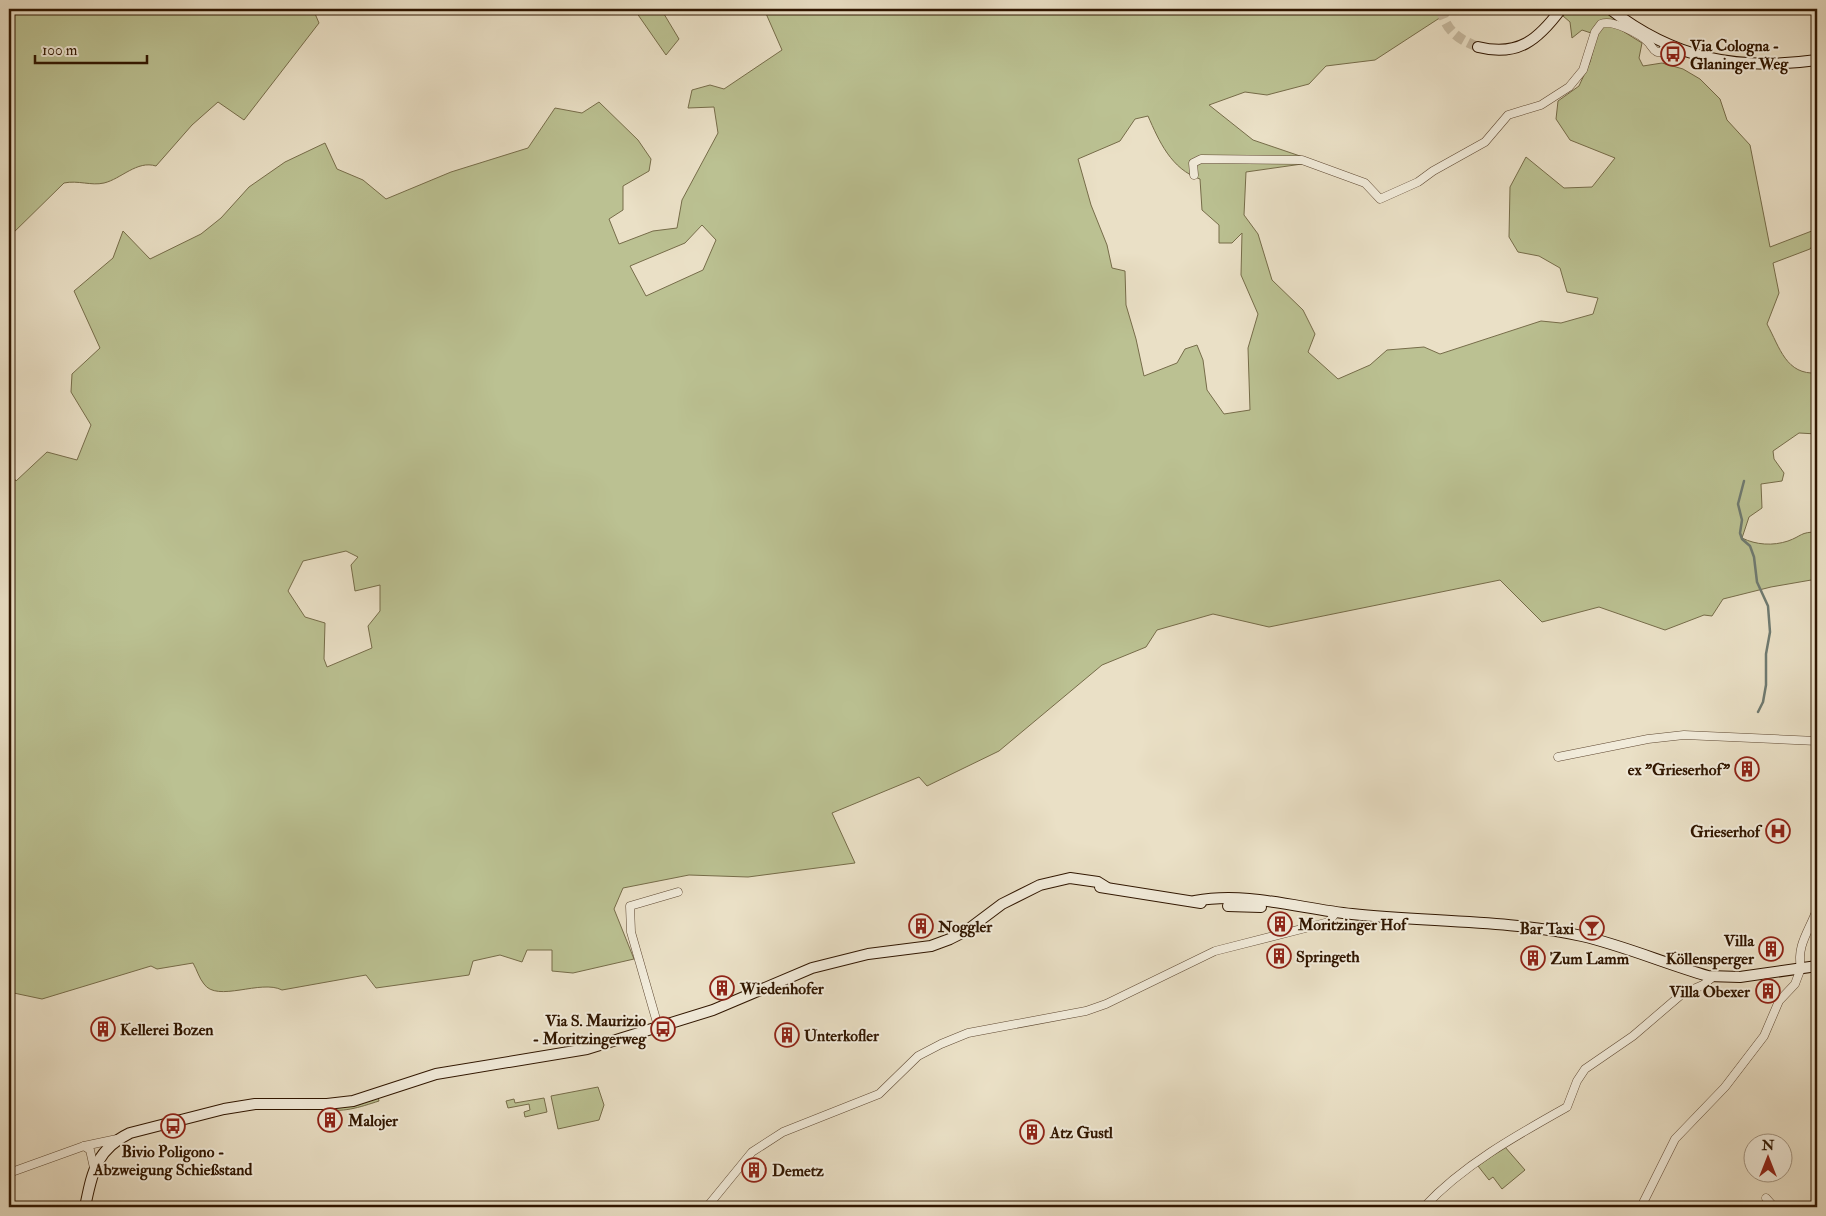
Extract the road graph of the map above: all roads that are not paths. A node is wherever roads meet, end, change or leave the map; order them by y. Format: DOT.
graph roads {
  1 [pos="1561,9"];
  2 [pos="1610,9"];
  3 [pos="1666,44"];
  4 [pos="1478,47"];
  5 [pos="1817,60"];
  6 [pos="1194,175"];
  7 [pos="1817,741"];
  8 [pos="1558,757"];
  9 [pos="678,892"];
  10 [pos="1817,909"];
  11 [pos="1336,912"];
  12 [pos="1817,966"];
  13 [pos="1801,968"];
  14 [pos="1817,971"];
  15 [pos="1713,977"];
  16 [pos="659,1030"];
  17 [pos="117,1139"];
  18 [pos="84,1146"];
  19 [pos="94,1168"];
  20 [pos="9,1173"];
  21 [pos="1766,1198"];
  22 [pos="86,1207"];
  23 [pos="707,1207"];
  24 [pos="1424,1207"];
  25 [pos="1641,1207"];
  26 [pos="1774,1207"];
  1 -- 4 [label="main road"];
  2 -- 3 [label="main road"];
  3 -- 5 [label="main road"];
  3 -- 6 [label="street"];
  7 -- 8 [label="street"];
  9 -- 16 [label="street"];
  10 -- 13 [label="street"];
  11 -- 15 [label="main road"];
  11 -- 16 [label="main road"];
  11 -- 23 [label="street"];
  12 -- 13 [label="main road"];
  13 -- 14 [label="street"];
  13 -- 15 [label="main road"];
  13 -- 25 [label="street"];
  15 -- 24 [label="street"];
  16 -- 17 [label="main road"];
  17 -- 18 [label="street"];
  17 -- 19 [label="main road"];
  18 -- 19 [label="street"];
  18 -- 20 [label="street"];
  19 -- 22 [label="main road"];
  21 -- 26 [label="street"];
}
